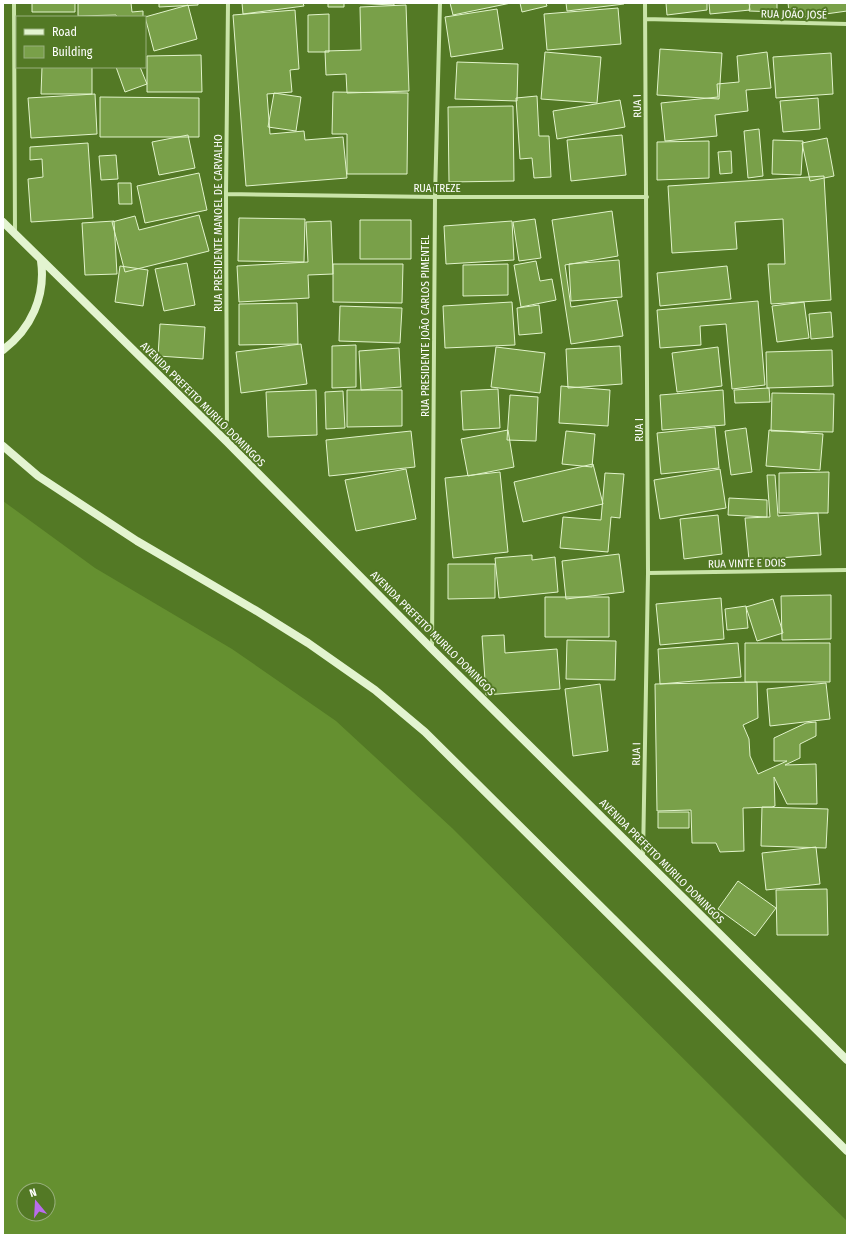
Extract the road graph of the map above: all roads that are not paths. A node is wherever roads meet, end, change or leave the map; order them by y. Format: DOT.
graph roads {
  1 [pos="14,3"];
  2 [pos="228,3"];
  3 [pos="440,3"];
  4 [pos="645,3"];
  5 [pos="645,19"];
  6 [pos="847,24"];
  7 [pos="226,194"];
  8 [pos="435,197"];
  9 [pos="647,197"];
  10 [pos="3,222"];
  11 [pos="15,235"];
  12 [pos="41,261"];
  13 [pos="3,350"];
  14 [pos="227,442"];
  15 [pos="3,446"];
  16 [pos="847,570"];
  17 [pos="648,573"];
  18 [pos="432,649"];
  19 [pos="643,858"];
  20 [pos="847,1060"];
  21 [pos="847,1151"];
  1 -- 11 [label="street"];
  2 -- 7 [label="street, RUA PRESIDENTE MANOEL DE CARVALHO"];
  3 -- 8 [label="street, RUA PRESIDENTE JOÃO CARLOS PIMENTEL"];
  4 -- 5 [label="street, RUA I"];
  5 -- 6 [label="street, RUA JOÃO JOSÉ"];
  5 -- 9 [label="street, RUA I"];
  7 -- 8 [label="street, RUA TREZE"];
  7 -- 14 [label="street, RUA PRESIDENTE MANOEL DE CARVALHO"];
  8 -- 9 [label="street, RUA TREZE"];
  8 -- 18 [label="street, RUA PRESIDENTE JOÃO CARLOS PIMENTEL"];
  9 -- 17 [label="street, RUA I"];
  10 -- 11 [label="main road, AVENIDA PREFEITO MURILO DOMINGOS"];
  11 -- 12 [label="main road, AVENIDA PREFEITO MURILO DOMINGOS"];
  12 -- 13 [label="main road"];
  12 -- 14 [label="main road, AVENIDA PREFEITO MURILO DOMINGOS"];
  14 -- 18 [label="main road, AVENIDA PREFEITO MURILO DOMINGOS"];
  15 -- 21 [label="main road"];
  16 -- 17 [label="street, RUA VINTE E DOIS"];
  17 -- 19 [label="street, RUA I"];
  18 -- 19 [label="main road, AVENIDA PREFEITO MURILO DOMINGOS"];
  19 -- 20 [label="main road, AVENIDA PREFEITO MURILO DOMINGOS"];
}
